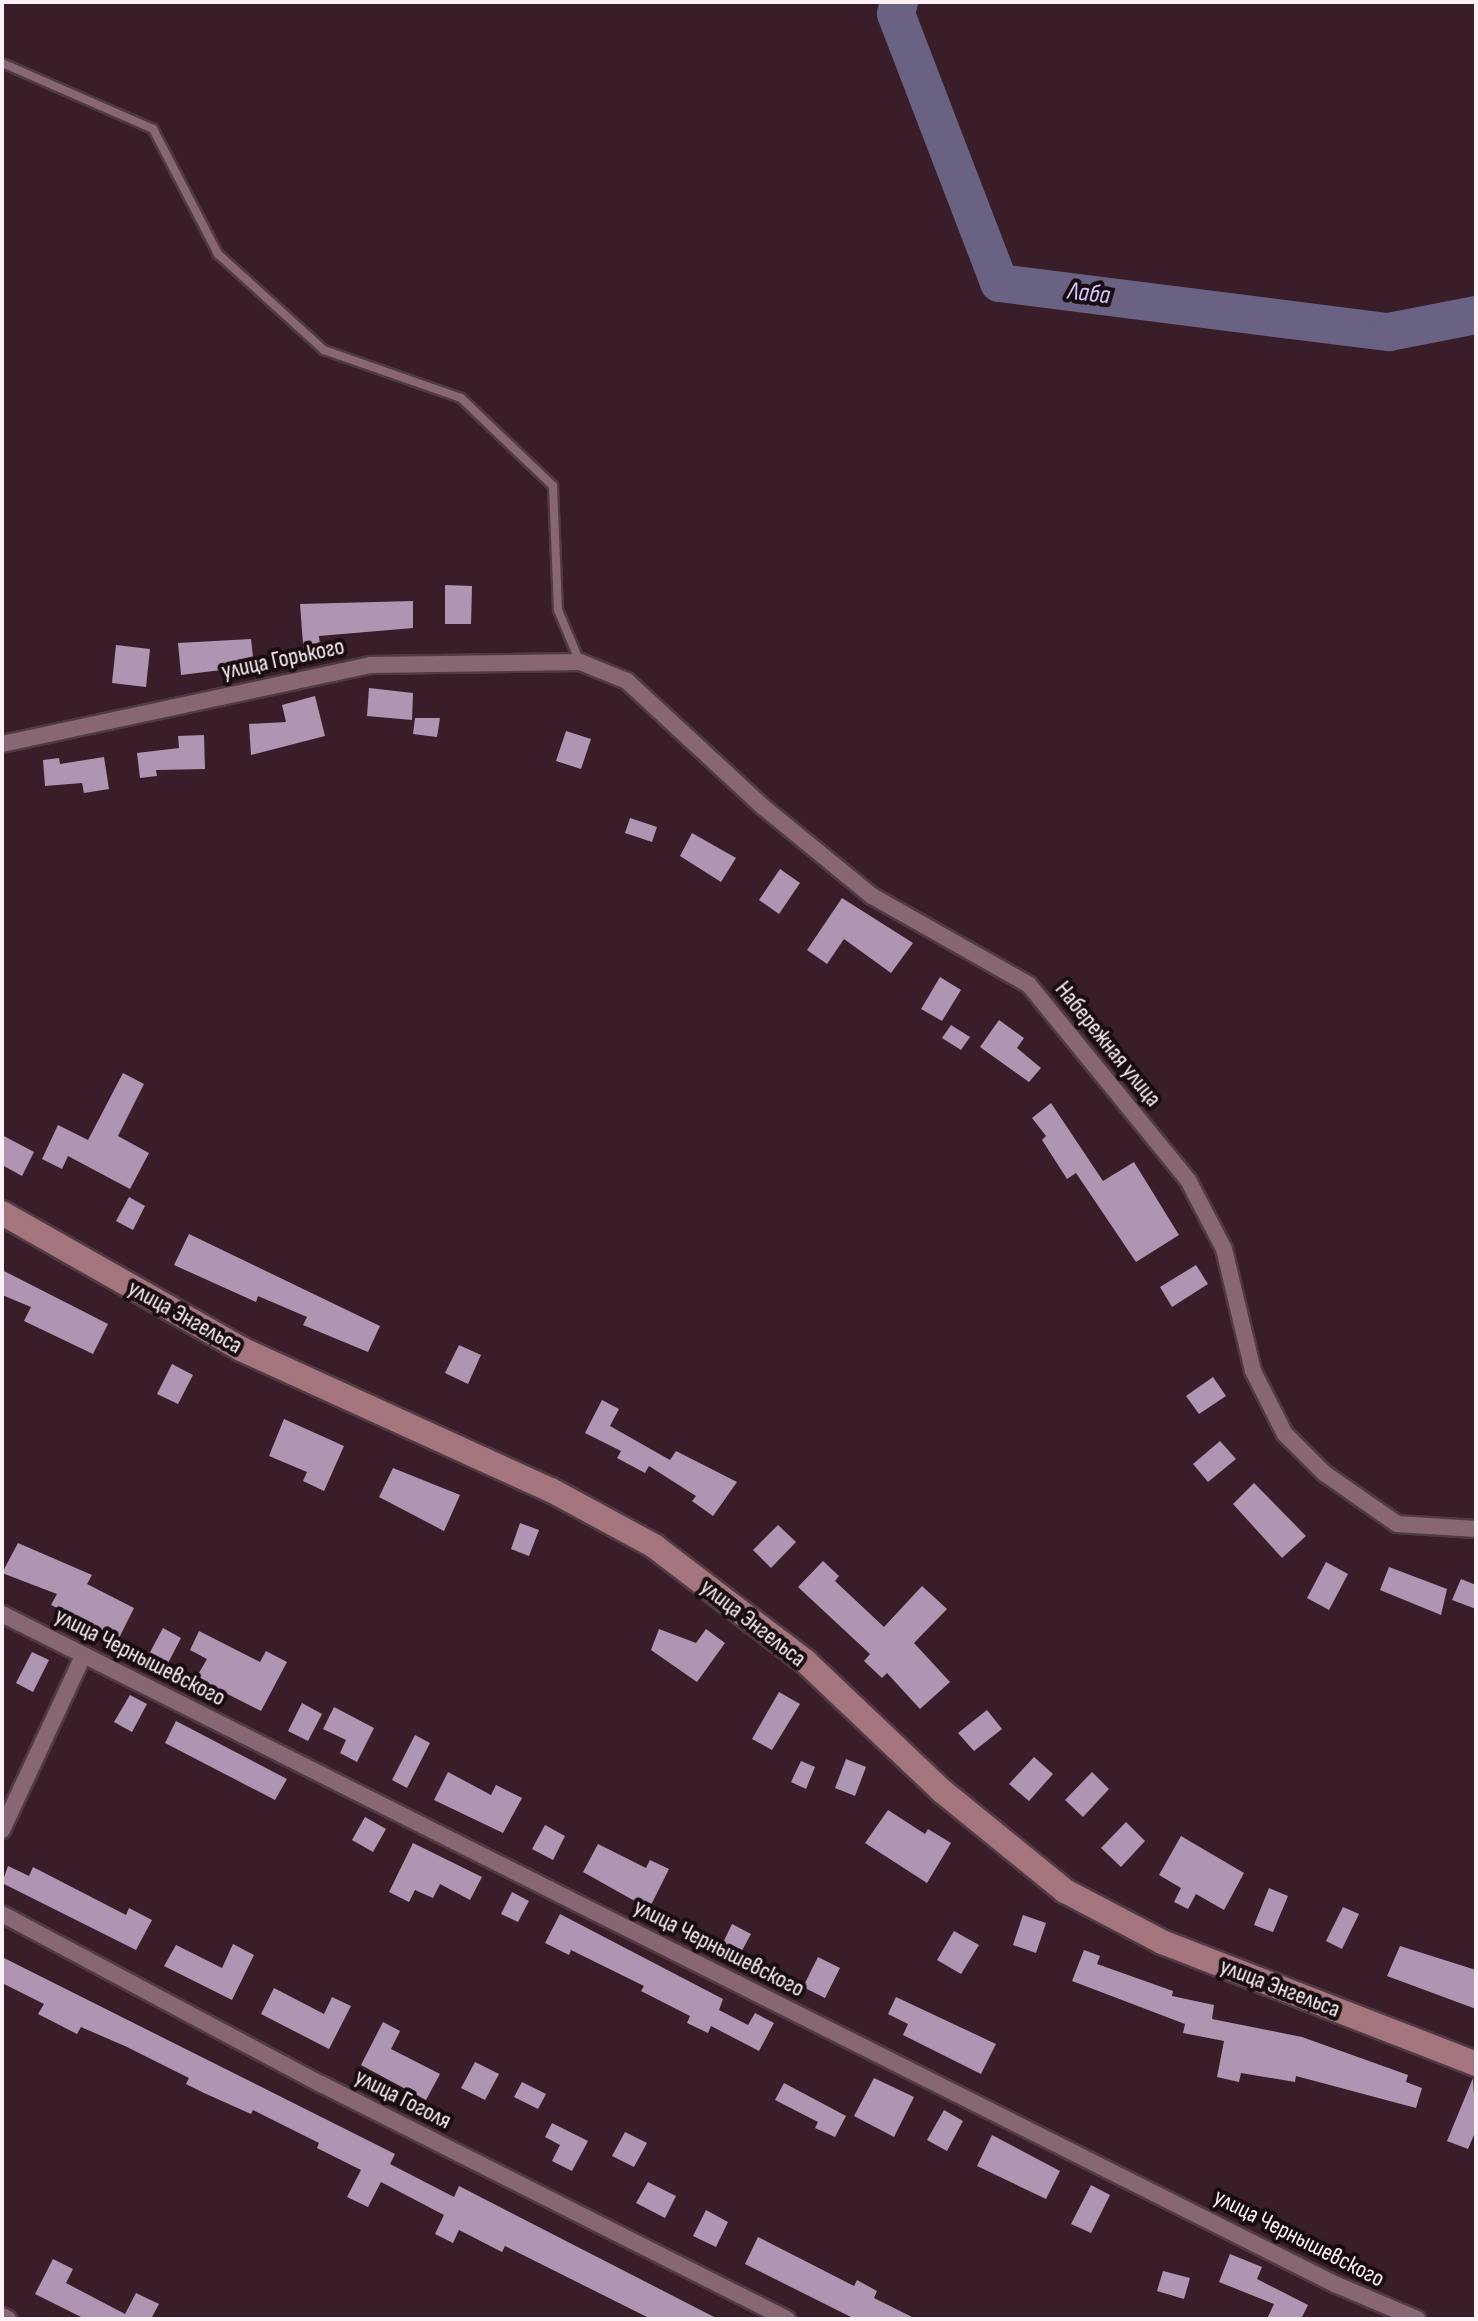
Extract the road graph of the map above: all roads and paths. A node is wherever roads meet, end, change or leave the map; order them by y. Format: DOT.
graph roads {
  1 [pos="2,63"];
  2 [pos="580,662"];
  3 [pos="2,744"];
  4 [pos="2,1213"];
  5 [pos="1476,1529"];
  6 [pos="2,1614"];
  7 [pos="83,1656"];
  8 [pos="2,1830"];
  9 [pos="2,1914"];
  10 [pos="1476,2064"];
  11 [pos="2,2316"];
  12 [pos="8,2319"];
  13 [pos="787,2319"];
  14 [pos="1417,2319"];
  1 -- 2 [label="lane"];
  2 -- 3 [label="street, улица Горького"];
  2 -- 5 [label="street, Набережная улица"];
  4 -- 10 [label="street, улица Энгельса"];
  6 -- 7 [label="street, улица Чернышевского"];
  7 -- 8 [label="street"];
  7 -- 14 [label="street, улица Чернышевского"];
  9 -- 13 [label="street, улица Гоголя"];
  11 -- 12 [label="street"];
}
